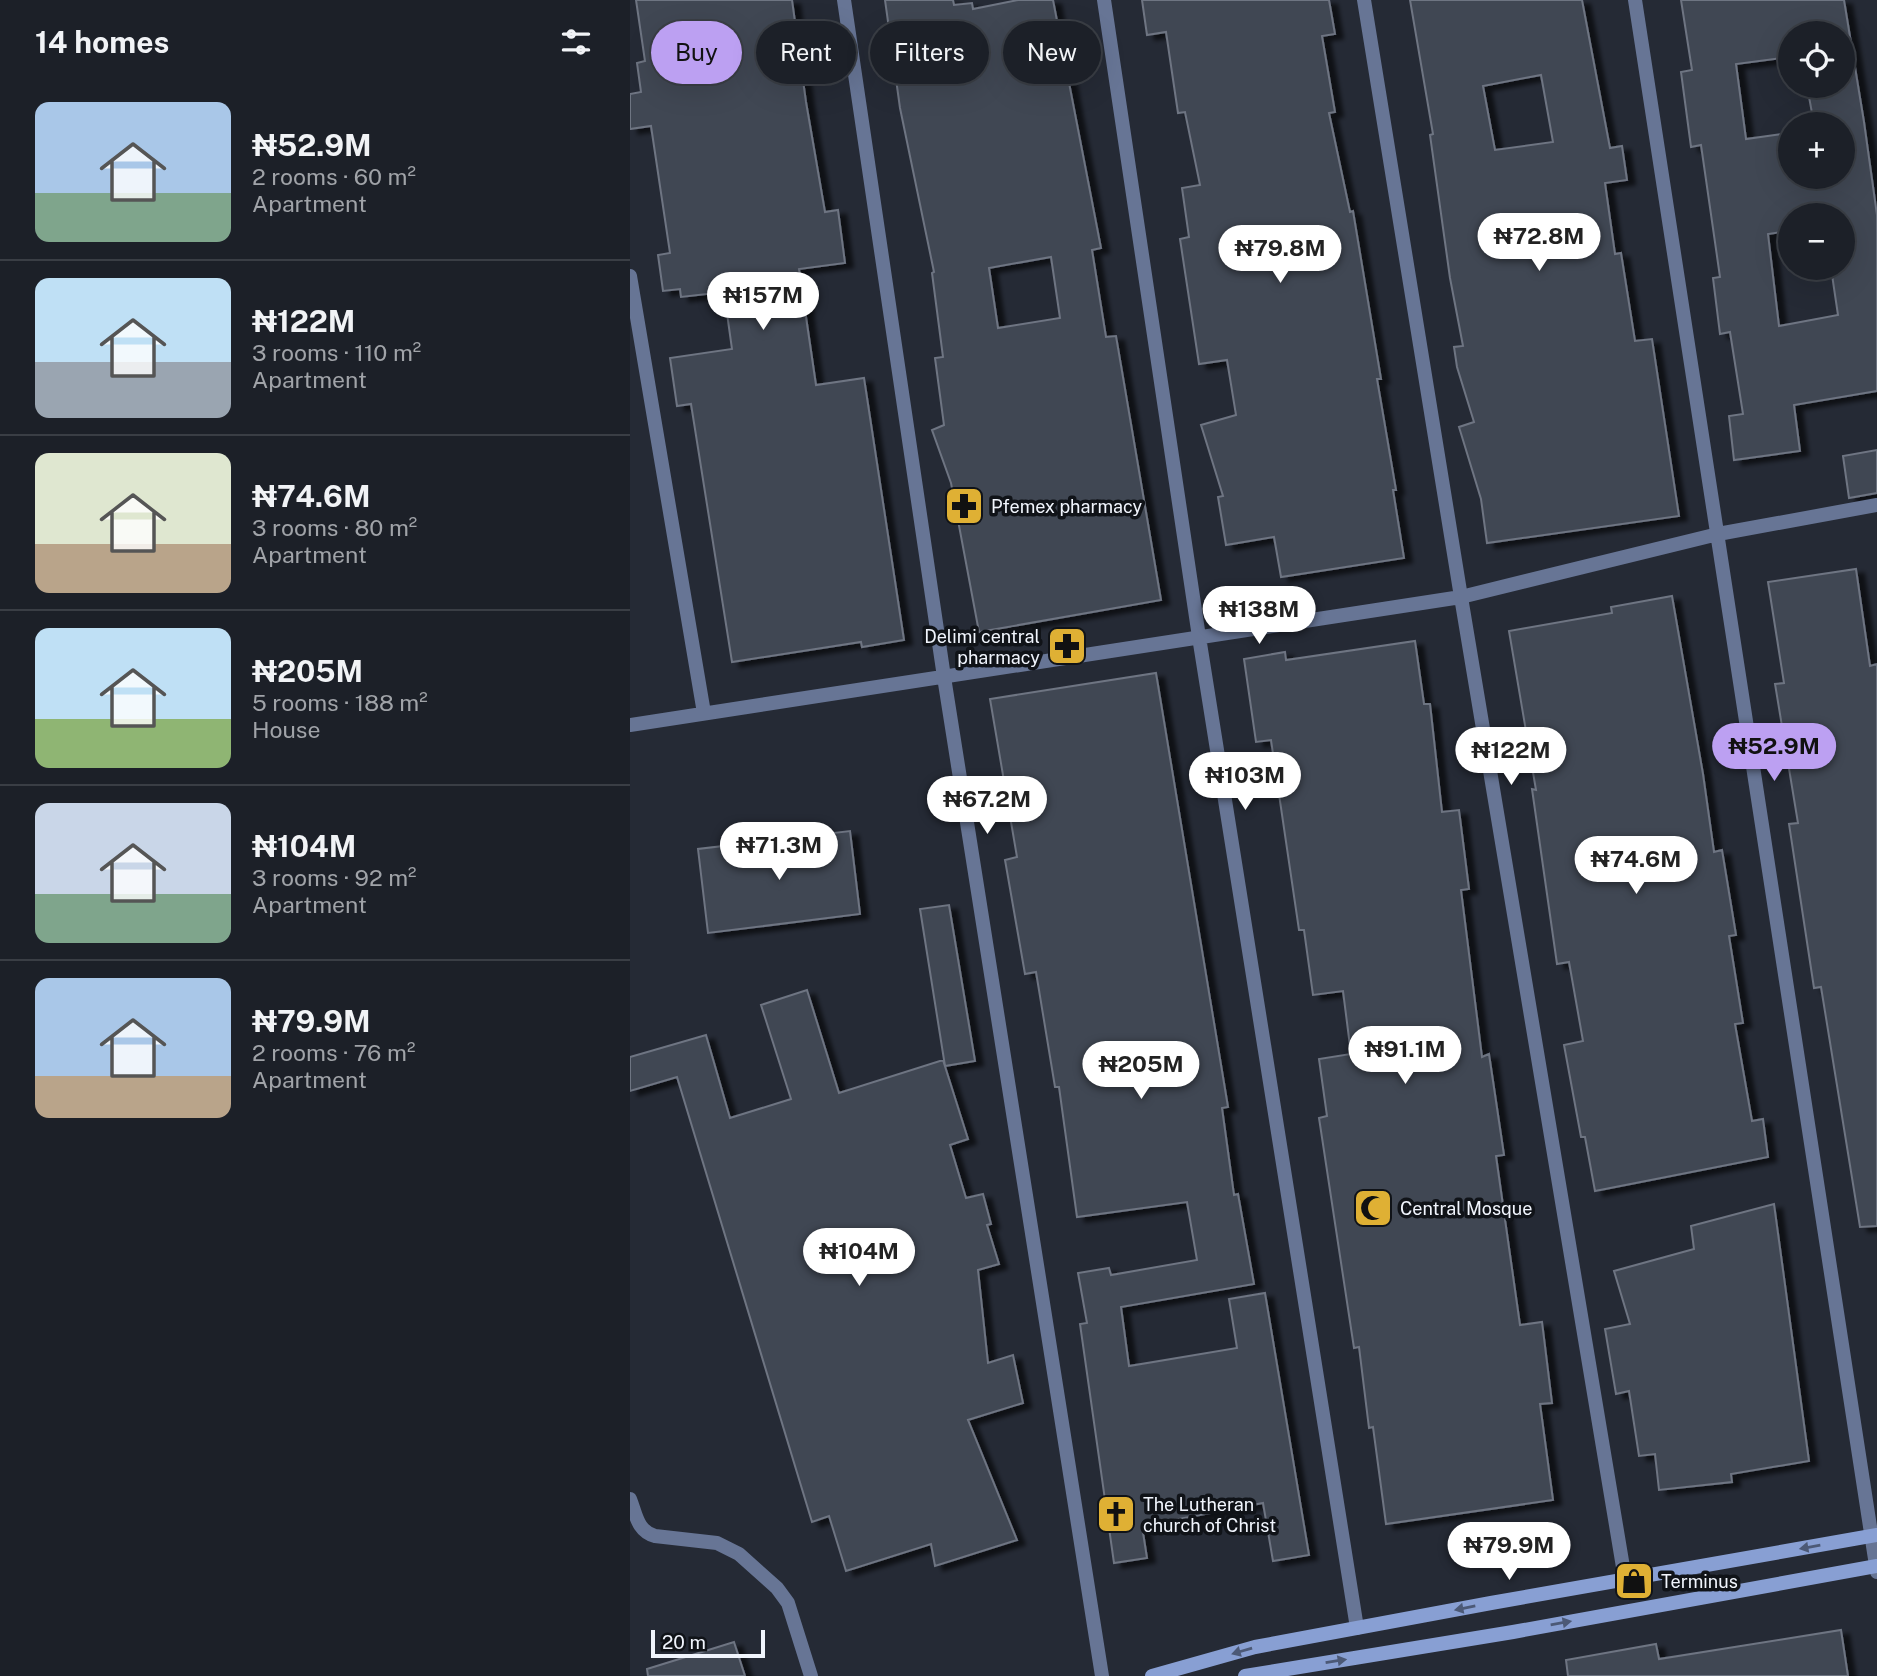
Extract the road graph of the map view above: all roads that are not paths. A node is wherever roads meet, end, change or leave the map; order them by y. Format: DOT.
graph roads {
  1 [pos="844,0"];
  2 [pos="1104,0"];
  3 [pos="1364,0"];
  4 [pos="1635,0"];
  5 [pos="630,276"];
  6 [pos="1877,505"];
  7 [pos="1718,534"];
  8 [pos="1461,597"];
  9 [pos="1199,637"];
  10 [pos="944,677"];
  11 [pos="704,713"];
  12 [pos="630,725"];
  13 [pos="630,1499"];
  14 [pos="1875,1535"];
  15 [pos="1877,1568"];
  16 [pos="1625,1579"];
  17 [pos="1357,1628"];
  18 [pos="811,1676"];
  19 [pos="1102,1676"];
  20 [pos="1152,1676"];
  21 [pos="1245,1676"];
  1 -- 10 [label="street"];
  2 -- 9 [label="street"];
  3 -- 8 [label="street"];
  4 -- 7 [label="street"];
  5 -- 11 [label="street"];
  6 -- 7 [label="street"];
  7 -- 8 [label="street"];
  7 -- 14 [label="street"];
  8 -- 9 [label="street"];
  8 -- 16 [label="street"];
  9 -- 10 [label="street"];
  9 -- 17 [label="street"];
  10 -- 11 [label="street"];
  10 -- 19 [label="street"];
  11 -- 12 [label="street"];
  13 -- 18 [label="street"];
  14 -- 15 [label="street"];
  14 -- 16 [label="street, one-way"];
  21 -- 15 [label="street, one-way"];
  16 -- 17 [label="street, one-way"];
  17 -- 20 [label="street, one-way"];
}
